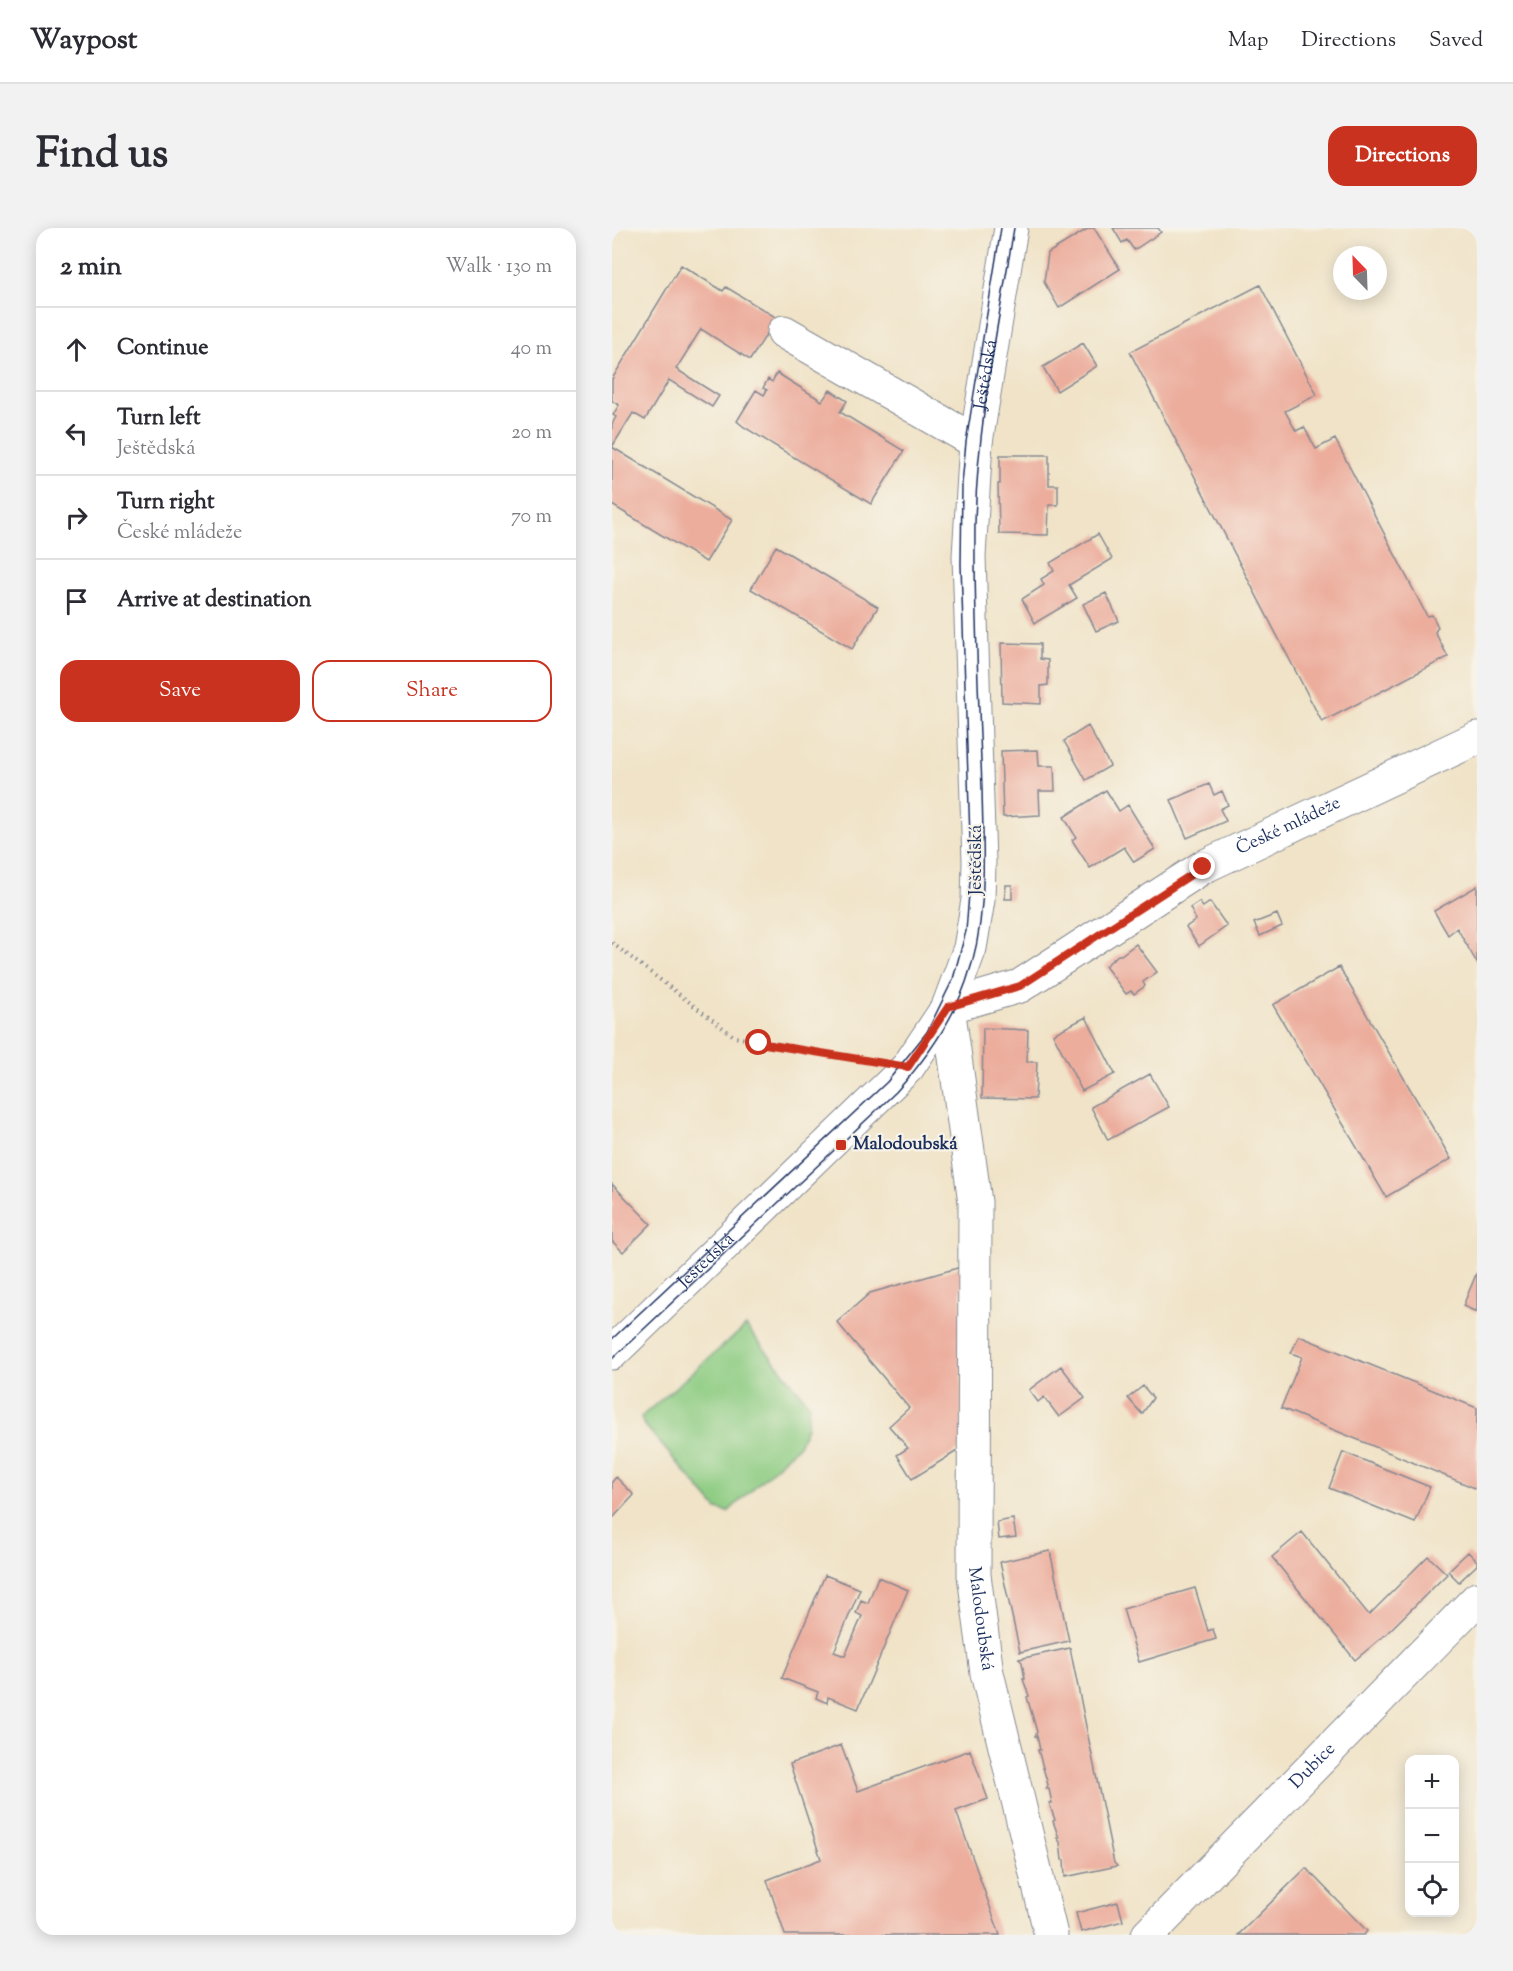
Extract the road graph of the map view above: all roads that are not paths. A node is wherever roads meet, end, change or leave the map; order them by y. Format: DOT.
graph roads {
  1 [pos="1011,228"];
  2 [pos="784,332"];
  3 [pos="976,442"];
  4 [pos="1477,738"];
  5 [pos="948,1007"];
  6 [pos="612,1353"];
  7 [pos="1477,1599"];
  8 [pos="1051,1935"];
  9 [pos="1148,1935"];
  1 -- 3 [label="street, Ještědská"];
  2 -- 3 [label="street"];
  3 -- 5 [label="street, Ještědská"];
  4 -- 5 [label="street, České mládeže"];
  5 -- 6 [label="street, Ještědská"];
  5 -- 8 [label="street, Malodoubská"];
  7 -- 9 [label="street, Dubice"];
}
